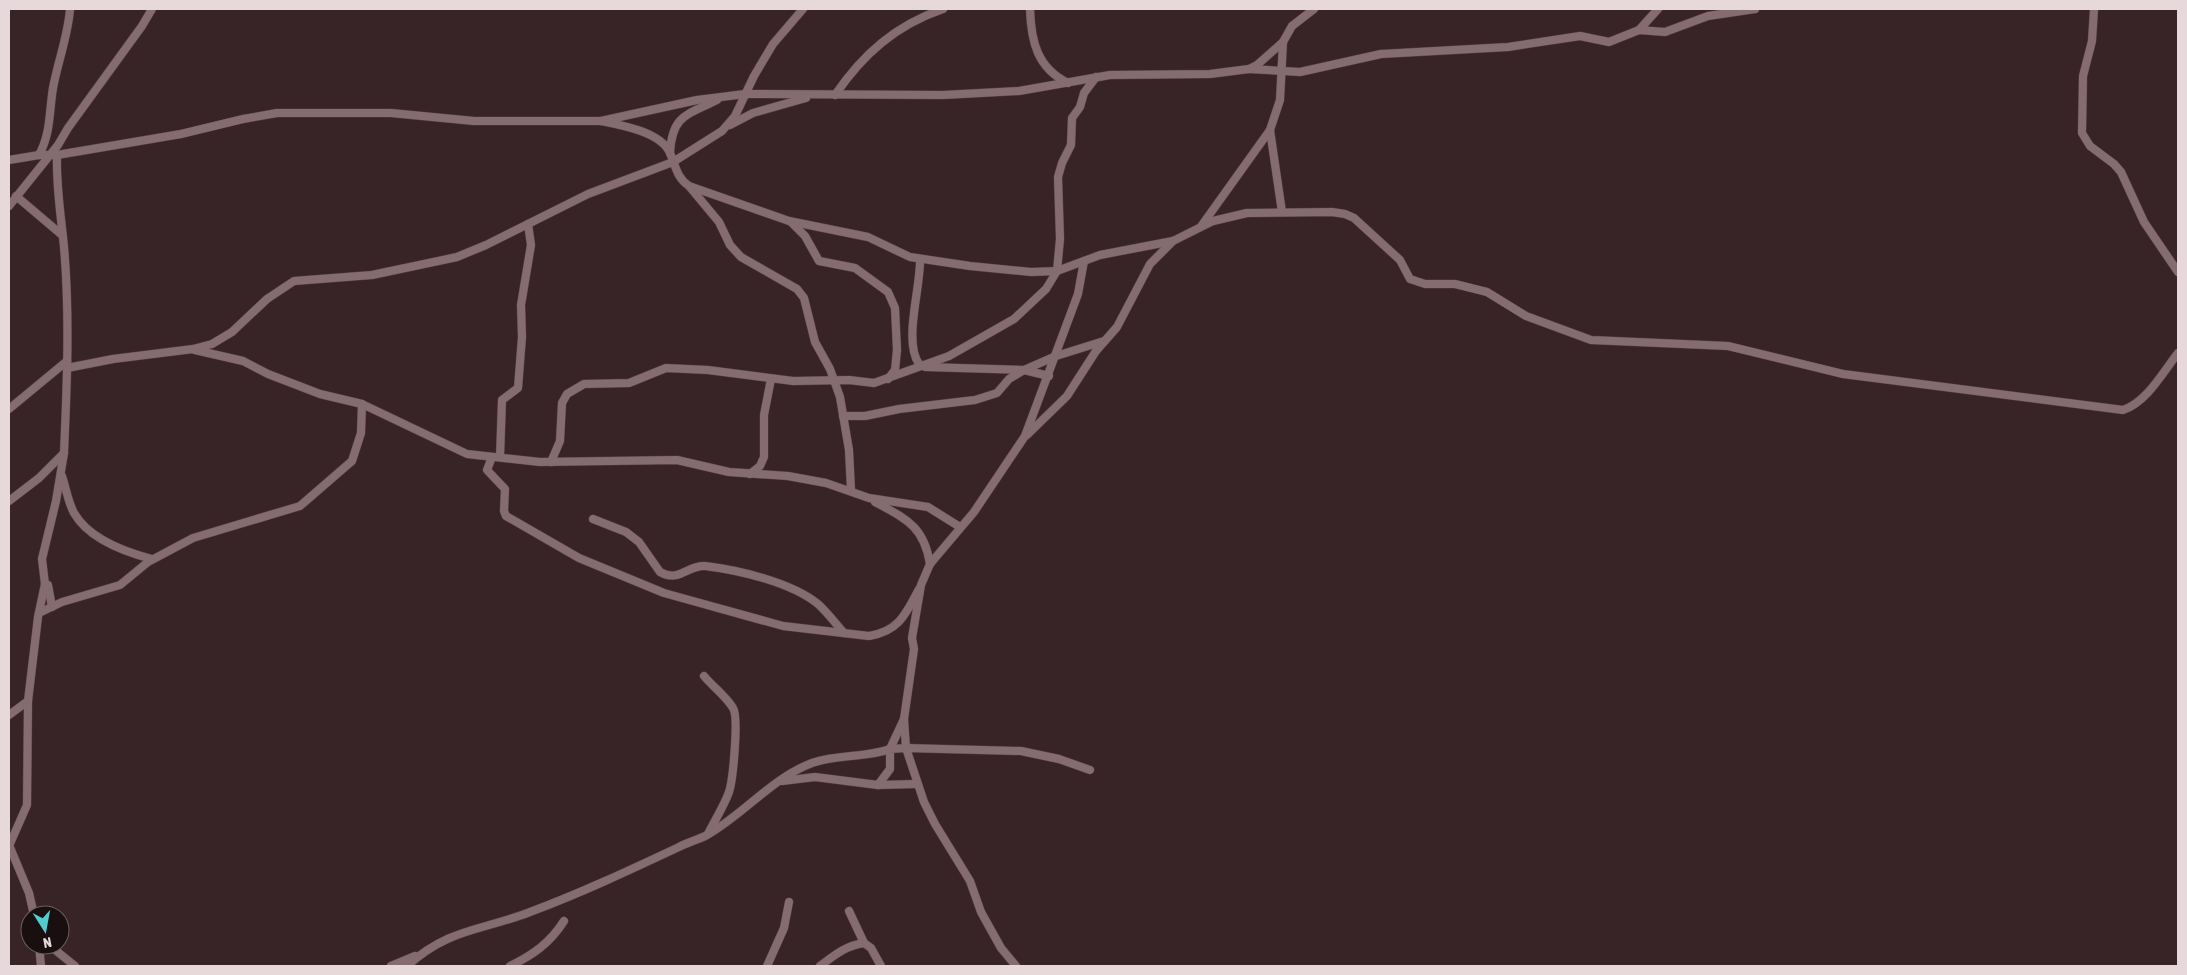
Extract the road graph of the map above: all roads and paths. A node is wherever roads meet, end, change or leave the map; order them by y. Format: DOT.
graph roads {
  1 [pos="70,9"];
  2 [pos="152,9"];
  3 [pos="803,9"];
  4 [pos="943,9"];
  5 [pos="1030,9"];
  6 [pos="1314,9"];
  7 [pos="1658,9"];
  8 [pos="1755,9"];
  9 [pos="2094,9"];
  10 [pos="1639,30"];
  11 [pos="1283,42"];
  12 [pos="1249,69"];
  13 [pos="1280,72"];
  14 [pos="1096,78"];
  15 [pos="1068,83"];
  16 [pos="745,94"];
  17 [pos="816,95"];
  18 [pos="835,95"];
  19 [pos="722,97"];
  20 [pos="601,121"];
  21 [pos="724,128"];
  22 [pos="1270,130"];
  23 [pos="670,153"];
  24 [pos="39,155"];
  25 [pos="54,156"];
  26 [pos="9,160"];
  27 [pos="673,162"];
  28 [pos="689,186"];
  29 [pos="16,196"];
  30 [pos="9,206"];
  31 [pos="1282,212"];
  32 [pos="790,221"];
  33 [pos="528,224"];
  34 [pos="1200,226"];
  35 [pos="62,235"];
  36 [pos="1173,241"];
  37 [pos="920,259"];
  38 [pos="1084,261"];
  39 [pos="1057,271"];
  40 [pos="2178,272"];
  41 [pos="1104,341"];
  42 [pos="193,349"];
  43 [pos="2178,353"];
  44 [pos="1056,356"];
  45 [pos="67,364"];
  46 [pos="925,367"];
  47 [pos="1024,370"];
  48 [pos="1049,376"];
  49 [pos="771,380"];
  50 [pos="835,380"];
  51 [pos="887,380"];
  52 [pos="362,404"];
  53 [pos="9,409"];
  54 [pos="843,416"];
  55 [pos="1025,436"];
  56 [pos="64,453"];
  57 [pos="492,457"];
  58 [pos="500,457"];
  59 [pos="551,462"];
  60 [pos="62,474"];
  61 [pos="750,474"];
  62 [pos="851,490"];
  63 [pos="869,498"];
  64 [pos="9,501"];
  65 [pos="593,519"];
  66 [pos="960,527"];
  67 [pos="152,559"];
  68 [pos="930,564"];
  69 [pos="45,576"];
  70 [pos="921,585"];
  71 [pos="52,607"];
  72 [pos="39,613"];
  73 [pos="844,633"];
  74 [pos="704,676"];
  75 [pos="28,701"];
  76 [pos="9,715"];
  77 [pos="904,719"];
  78 [pos="906,748"];
  79 [pos="890,749"];
  80 [pos="1090,770"];
  81 [pos="778,782"];
  82 [pos="878,784"];
  83 [pos="916,784"];
  84 [pos="707,835"];
  85 [pos="9,845"];
  86 [pos="789,902"];
  87 [pos="32,905"];
  88 [pos="848,911"];
  89 [pos="564,921"];
  90 [pos="864,943"];
  91 [pos="421,954"];
  92 [pos="61,955"];
  93 [pos="75,966"];
  94 [pos="391,966"];
  95 [pos="407,966"];
  96 [pos="510,966"];
  97 [pos="767,966"];
  98 [pos="820,966"];
  99 [pos="882,966"];
  100 [pos="1016,966"];
  1 -- 24 [label="street"];
  2 -- 25 [label="street"];
  3 -- 16 [label="street"];
  4 -- 18 [label="street"];
  5 -- 15 [label="street"];
  6 -- 11 [label="street"];
  7 -- 10 [label="street"];
  8 -- 10 [label="street"];
  9 -- 40 [label="street"];
  10 -- 13 [label="street"];
  11 -- 12 [label="street"];
  11 -- 13 [label="street"];
  12 -- 13 [label="street"];
  12 -- 14 [label="street"];
  13 -- 22 [label="street"];
  14 -- 15 [label="street"];
  14 -- 39 [label="street"];
  15 -- 18 [label="street"];
  16 -- 17 [label="street"];
  16 -- 19 [label="street"];
  16 -- 21 [label="street"];
  17 -- 18 [label="street"];
  17 -- 21 [label="street"];
  19 -- 20 [label="street"];
  19 -- 23 [label="street"];
  20 -- 23 [label="street"];
  20 -- 25 [label="street"];
  21 -- 27 [label="street"];
  22 -- 31 [label="street"];
  22 -- 34 [label="street"];
  23 -- 27 [label="street"];
  24 -- 25 [label="street"];
  24 -- 26 [label="street"];
  25 -- 29 [label="street"];
  25 -- 35 [label="street"];
  27 -- 28 [label="street"];
  27 -- 33 [label="street"];
  28 -- 32 [label="street"];
  28 -- 50 [label="street"];
  29 -- 30 [label="street"];
  29 -- 35 [label="street"];
  31 -- 34 [label="street"];
  31 -- 43 [label="street"];
  32 -- 37 [label="street"];
  32 -- 51 [label="street"];
  33 -- 42 [label="street"];
  33 -- 58 [label="street"];
  34 -- 36 [label="street"];
  35 -- 45 [label="street"];
  36 -- 38 [label="street"];
  36 -- 41 [label="street"];
  37 -- 39 [label="street"];
  37 -- 46 [label="street"];
  38 -- 39 [label="street"];
  38 -- 44 [label="street"];
  39 -- 46 [label="street"];
  41 -- 44 [label="street"];
  41 -- 55 [label="street"];
  42 -- 45 [label="street"];
  42 -- 52 [label="street"];
  44 -- 47 [label="street"];
  44 -- 48 [label="street"];
  45 -- 53 [label="street"];
  45 -- 56 [label="street"];
  46 -- 47 [label="street"];
  46 -- 51 [label="street"];
  47 -- 48 [label="street"];
  47 -- 54 [label="street"];
  48 -- 55 [label="street"];
  49 -- 50 [label="street"];
  49 -- 59 [label="street"];
  49 -- 61 [label="street"];
  50 -- 51 [label="street"];
  50 -- 54 [label="street"];
  52 -- 57 [label="street"];
  52 -- 67 [label="street"];
  54 -- 62 [label="street"];
  55 -- 66 [label="street"];
  56 -- 60 [label="street"];
  56 -- 64 [label="street"];
  57 -- 58 [label="street"];
  57 -- 73 [label="street"];
  58 -- 59 [label="street"];
  59 -- 61 [label="street"];
  60 -- 67 [label="street"];
  60 -- 69 [label="street"];
  61 -- 62 [label="street"];
  62 -- 63 [label="street"];
  63 -- 66 [label="street"];
  63 -- 68 [label="street"];
  65 -- 73 [label="street"];
  66 -- 68 [label="street"];
  67 -- 71 [label="street"];
  68 -- 70 [label="street"];
  69 -- 71 [label="street"];
  69 -- 72 [label="street"];
  70 -- 73 [label="street"];
  70 -- 77 [label="street"];
  71 -- 72 [label="street"];
  72 -- 75 [label="street"];
  74 -- 84 [label="street"];
  75 -- 76 [label="street"];
  75 -- 85 [label="street"];
  77 -- 78 [label="street"];
  77 -- 79 [label="street"];
  78 -- 79 [label="street"];
  78 -- 80 [label="street"];
  78 -- 83 [label="street"];
  79 -- 81 [label="street"];
  79 -- 82 [label="street"];
  81 -- 82 [label="street"];
  81 -- 84 [label="street"];
  82 -- 83 [label="street"];
  83 -- 100 [label="street"];
  84 -- 91 [label="street"];
  85 -- 87 [label="street"];
  86 -- 97 [label="street"];
  88 -- 90 [label="street"];
  89 -- 96 [label="street"];
  90 -- 98 [label="street"];
  90 -- 99 [label="street"];
  91 -- 94 [label="street"];
  91 -- 95 [label="street"];
  92 -- 93 [label="street"];
}
